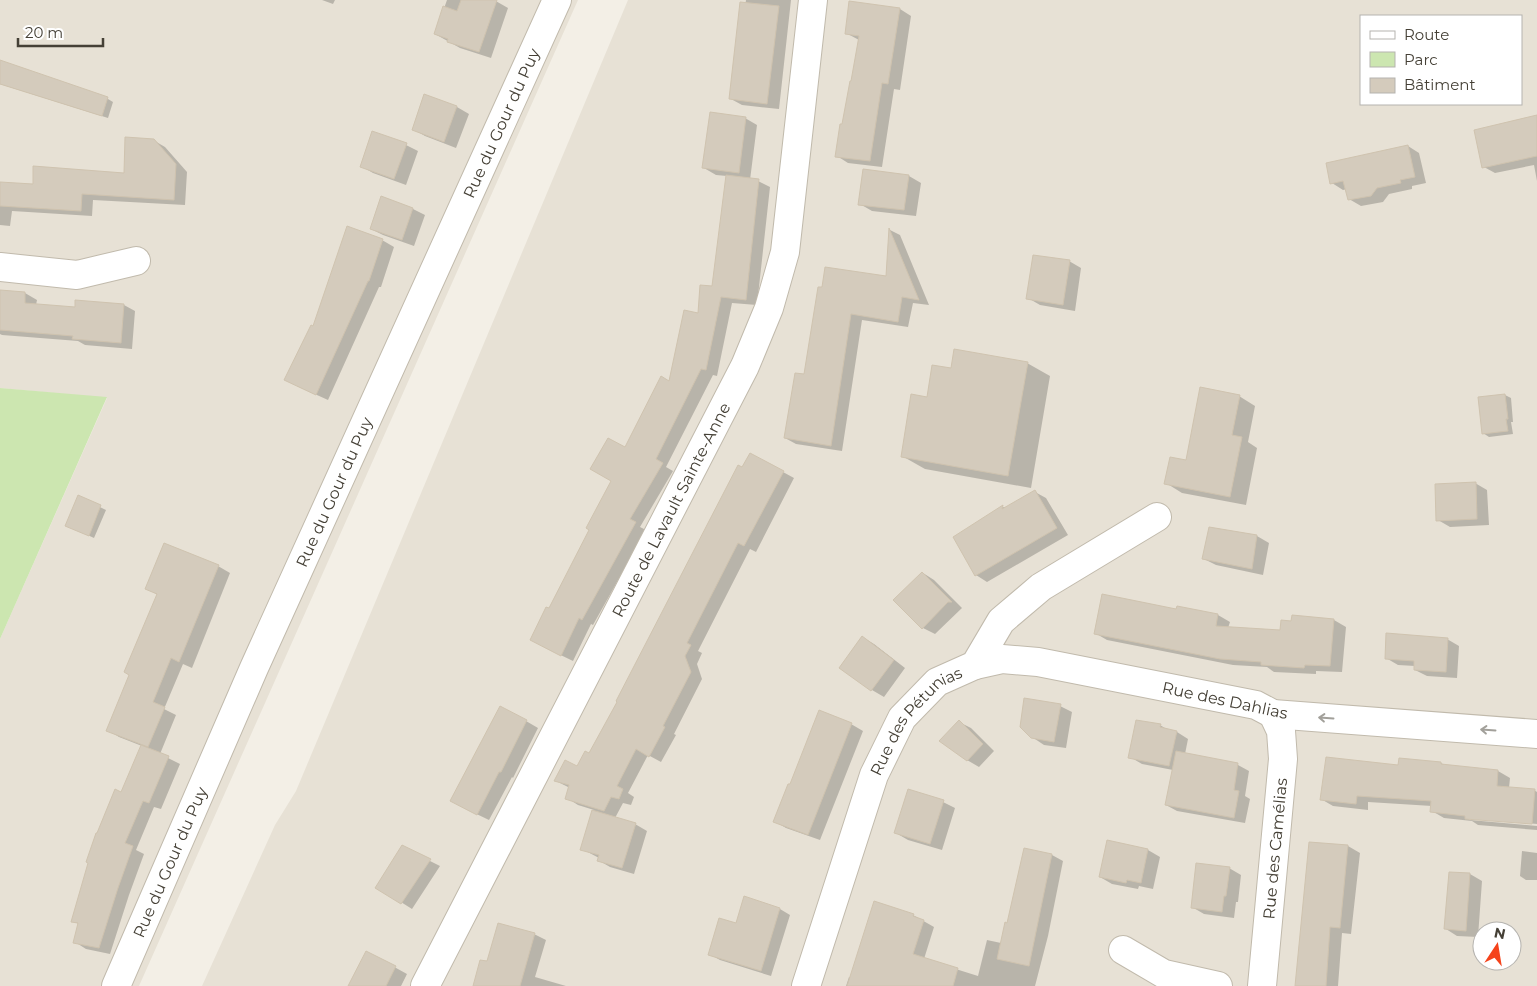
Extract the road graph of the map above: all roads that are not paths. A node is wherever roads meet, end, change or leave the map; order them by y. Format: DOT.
graph roads {
  1 [pos="813,0"];
  2 [pos="555,1"];
  3 [pos="136,261"];
  4 [pos="0,267"];
  5 [pos="1157,517"];
  6 [pos="975,665"];
  7 [pos="1273,714"];
  8 [pos="1537,734"];
  9 [pos="1124,950"];
  10 [pos="116,986"];
  11 [pos="425,986"];
  12 [pos="806,986"];
  13 [pos="1218,986"];
  14 [pos="1262,986"];
  1 -- 11 [label="street, Route de Lavault Sainte-Anne"];
  2 -- 10 [label="street, Rue du Gour du Puy"];
  3 -- 4 [label="street"];
  5 -- 6 [label="street, Rue des Pétunias"];
  6 -- 7 [label="street, Rue des Dahlias"];
  6 -- 12 [label="street, Rue des Pétunias"];
  8 -- 7 [label="street, Rue des Dahlias, one-way"];
  7 -- 14 [label="street, Rue des Camélias"];
  9 -- 13 [label="street"];
}
